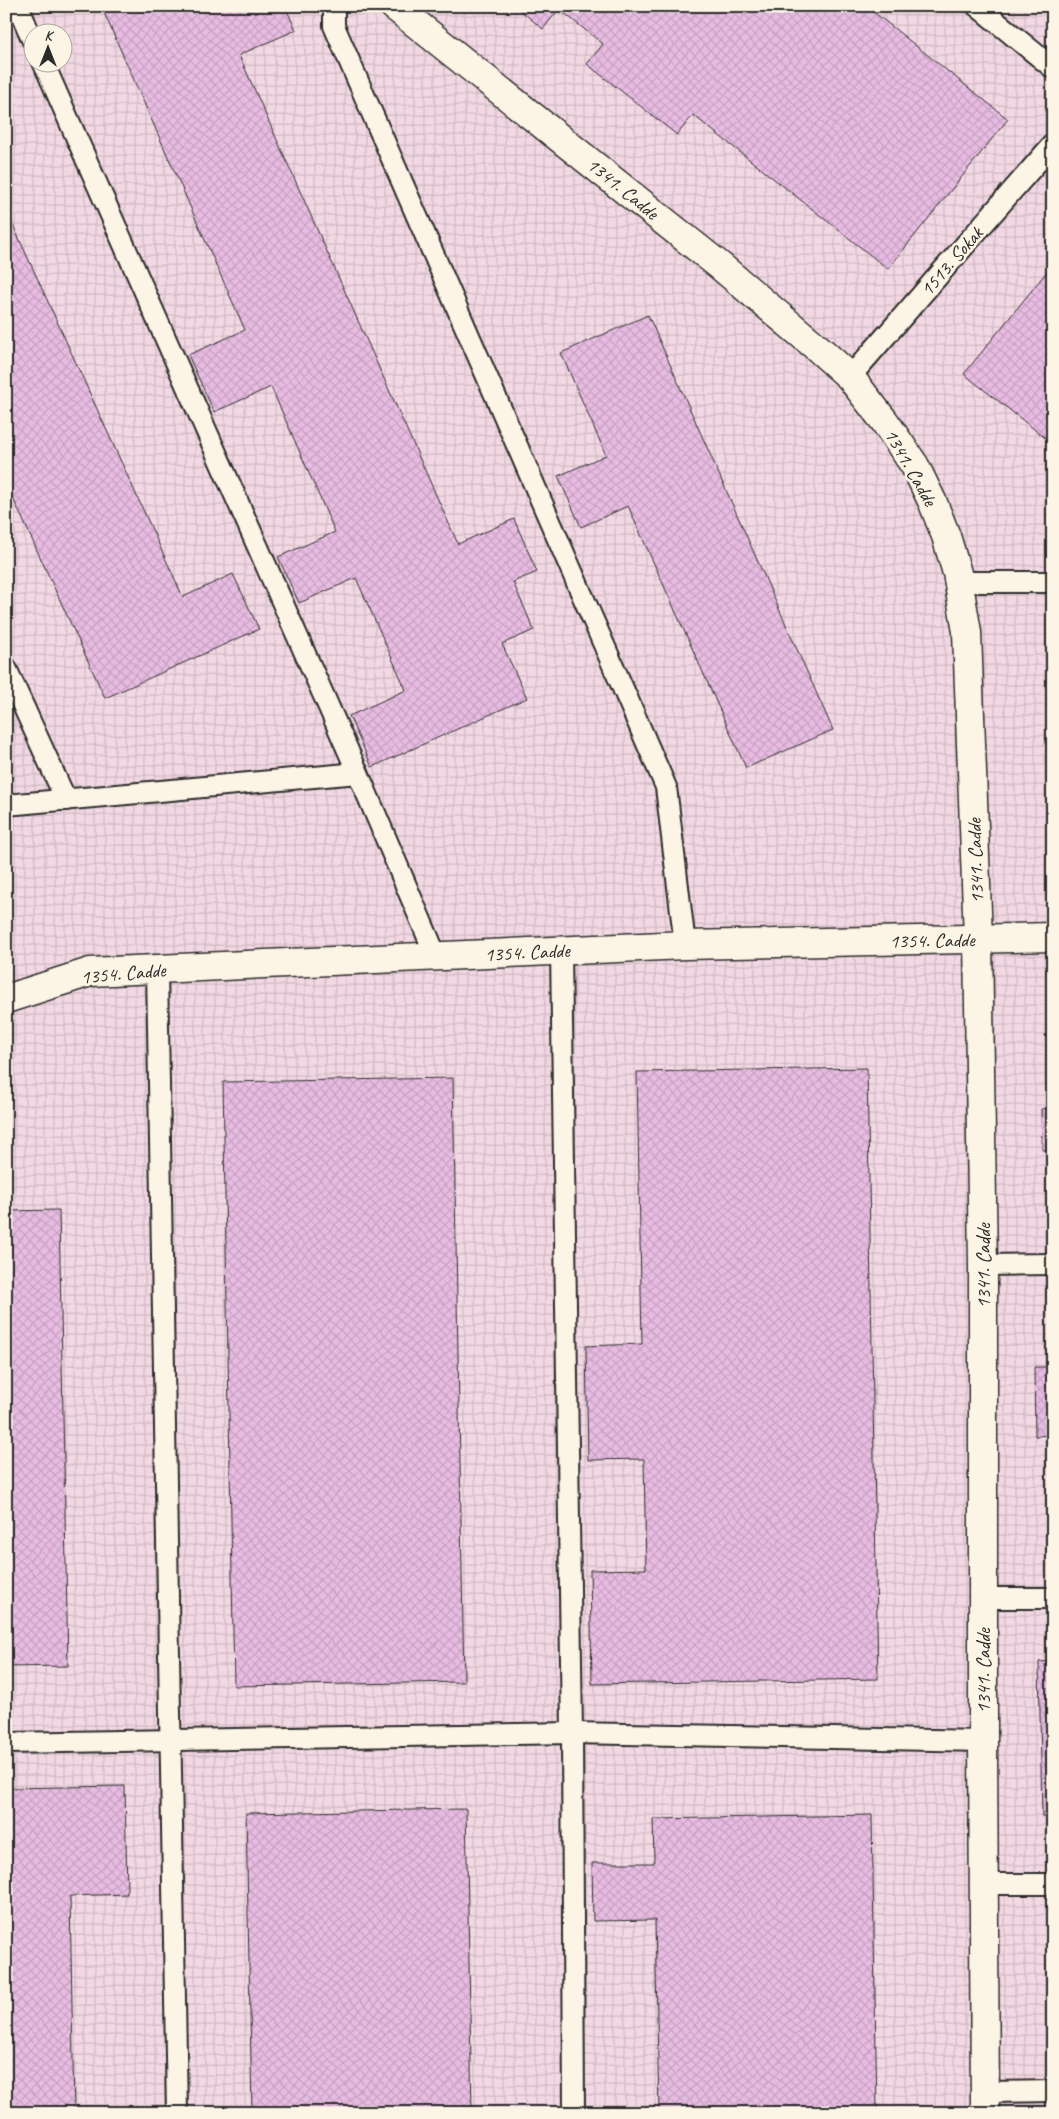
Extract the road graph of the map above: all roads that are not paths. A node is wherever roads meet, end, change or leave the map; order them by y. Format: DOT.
graph roads {
  1 [pos="18,6"];
  2 [pos="334,6"];
  3 [pos="394,6"];
  4 [pos="977,6"];
  5 [pos="25,22"];
  6 [pos="1053,68"];
  7 [pos="47,72"];
  8 [pos="1053,144"];
  9 [pos="850,377"];
  10 [pos="959,582"];
  11 [pos="1053,582"];
  12 [pos="6,668"];
  13 [pos="358,772"];
  14 [pos="66,800"];
  15 [pos="6,805"];
  16 [pos="1053,937"];
  17 [pos="978,939"];
  18 [pos="685,945"];
  19 [pos="562,950"];
  20 [pos="436,956"];
  21 [pos="157,969"];
  22 [pos="7,997"];
  23 [pos="1053,1264"];
  24 [pos="983,1265"];
  25 [pos="983,1598"];
  26 [pos="1053,1598"];
  27 [pos="572,1732"];
  28 [pos="170,1740"];
  29 [pos="983,1741"];
  30 [pos="6,1743"];
  31 [pos="984,1884"];
  32 [pos="1053,1884"];
  33 [pos="1053,2091"];
  34 [pos="985,2102"];
  35 [pos="177,2113"];
  36 [pos="574,2113"];
  1 -- 5 [label="lane"];
  2 -- 18 [label="lane"];
  3 -- 9 [label="street, 1341. Cadde"];
  4 -- 6 [label="lane"];
  7 -- 13 [label="lane"];
  8 -- 9 [label="lane, 1513. Sokak"];
  9 -- 10 [label="street, 1341. Cadde"];
  10 -- 11 [label="lane"];
  10 -- 17 [label="street, 1341. Cadde"];
  12 -- 14 [label="lane"];
  13 -- 14 [label="lane"];
  13 -- 20 [label="lane"];
  14 -- 15 [label="lane"];
  16 -- 17 [label="street, 1354. Cadde"];
  17 -- 18 [label="street, 1354. Cadde"];
  17 -- 24 [label="street, 1341. Cadde"];
  18 -- 19 [label="street, 1354. Cadde"];
  19 -- 20 [label="street, 1354. Cadde"];
  19 -- 27 [label="lane"];
  20 -- 21 [label="street, 1354. Cadde"];
  21 -- 22 [label="street, 1354. Cadde"];
  21 -- 28 [label="lane"];
  23 -- 24 [label="lane"];
  24 -- 25 [label="street, 1341. Cadde"];
  25 -- 26 [label="lane"];
  25 -- 29 [label="street, 1341. Cadde"];
  27 -- 28 [label="lane"];
  27 -- 29 [label="lane"];
  27 -- 36 [label="lane"];
  28 -- 30 [label="lane"];
  28 -- 35 [label="lane"];
  29 -- 31 [label="street, 1341. Cadde"];
  31 -- 32 [label="lane"];
  31 -- 34 [label="street, 1341. Cadde"];
  33 -- 34 [label="lane"];
}
